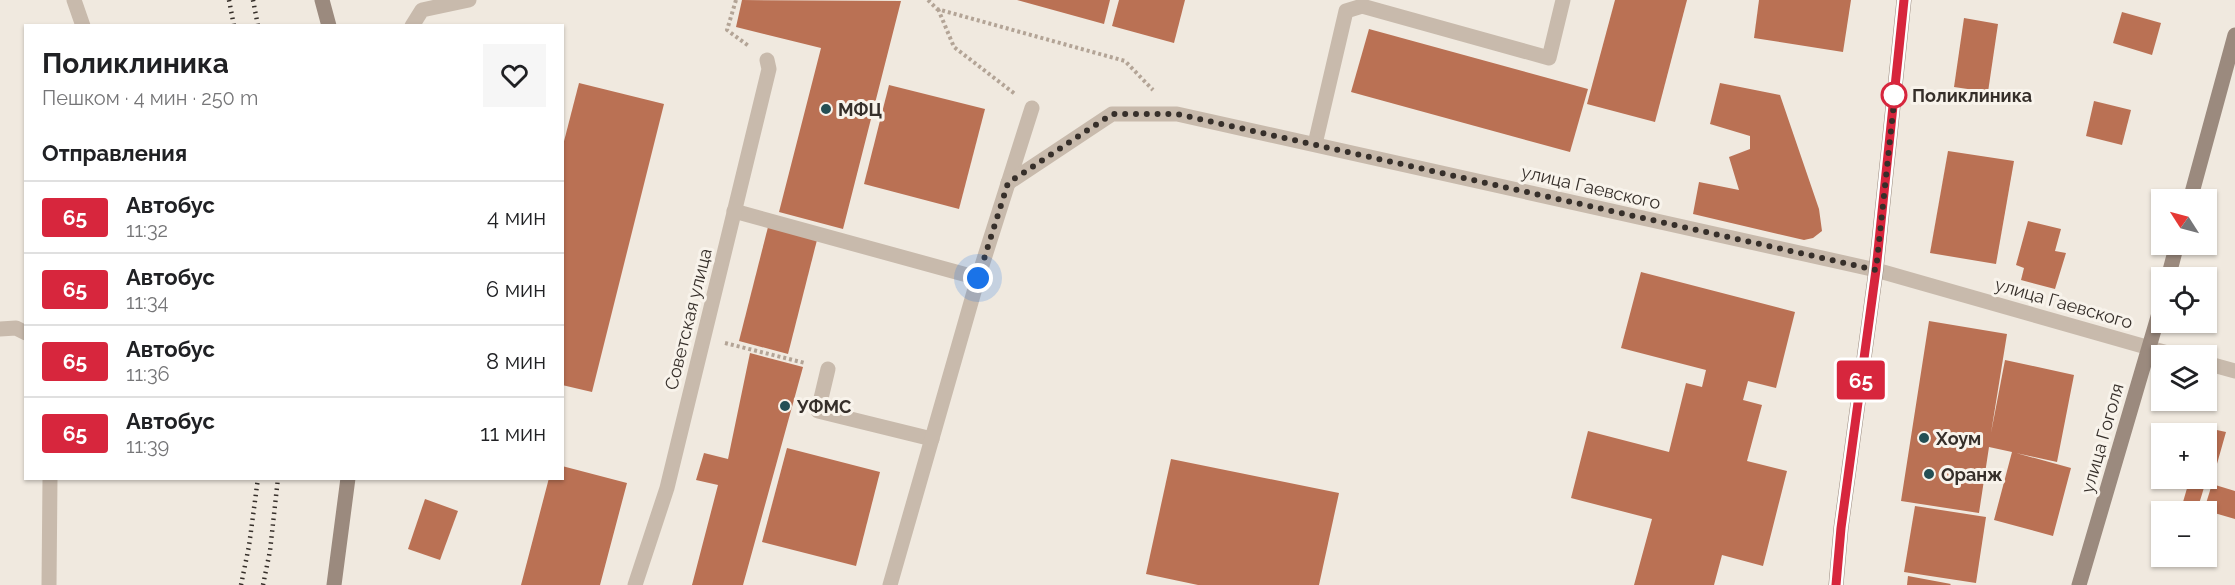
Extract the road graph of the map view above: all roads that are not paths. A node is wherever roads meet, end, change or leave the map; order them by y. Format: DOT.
graph roads {
  1 [pos="74,0"];
  2 [pos="322,0"];
  3 [pos="469,0"];
  4 [pos="1563,0"];
  5 [pos="1904,0"];
  6 [pos="82,24"];
  7 [pos="328,24"];
  8 [pos="413,24"];
  9 [pos="2235,35"];
  10 [pos="768,60"];
  11 [pos="1032,108"];
  12 [pos="1314,144"];
  13 [pos="1008,183"];
  14 [pos="2193,189"];
  15 [pos="734,211"];
  16 [pos="1876,270"];
  17 [pos="978,278"];
  18 [pos="22,328"];
  19 [pos="0,329"];
  20 [pos="2153,333"];
  21 [pos="2149,348"];
  22 [pos="2217,366"];
  23 [pos="828,369"];
  24 [pos="2235,371"];
  25 [pos="932,439"];
  26 [pos="50,480"];
  27 [pos="348,480"];
  28 [pos="49,585"];
  29 [pos="334,585"];
  30 [pos="635,585"];
  31 [pos="890,585"];
  32 [pos="1836,585"];
  33 [pos="2079,585"];
  1 -- 6 [label="street"];
  2 -- 7 [label="street"];
  3 -- 8 [label="street"];
  4 -- 12 [label="street"];
  5 -- 16 [label="street"];
  9 -- 14 [label="street"];
  10 -- 15 [label="street, Советская улица"];
  11 -- 13 [label="street"];
  12 -- 13 [label="street, улица Гаевского"];
  12 -- 16 [label="street, улица Гаевского"];
  13 -- 17 [label="street"];
  15 -- 17 [label="street"];
  15 -- 30 [label="street, Советская улица"];
  16 -- 21 [label="street, улица Гаевского"];
  16 -- 32 [label="street"];
  17 -- 25 [label="street"];
  18 -- 19 [label="street"];
  20 -- 21 [label="street, улица Гоголя"];
  21 -- 33 [label="street, улица Гоголя"];
  22 -- 24 [label="street"];
  23 -- 25 [label="street"];
  25 -- 31 [label="street"];
  26 -- 28 [label="street"];
  27 -- 29 [label="street"];
}
